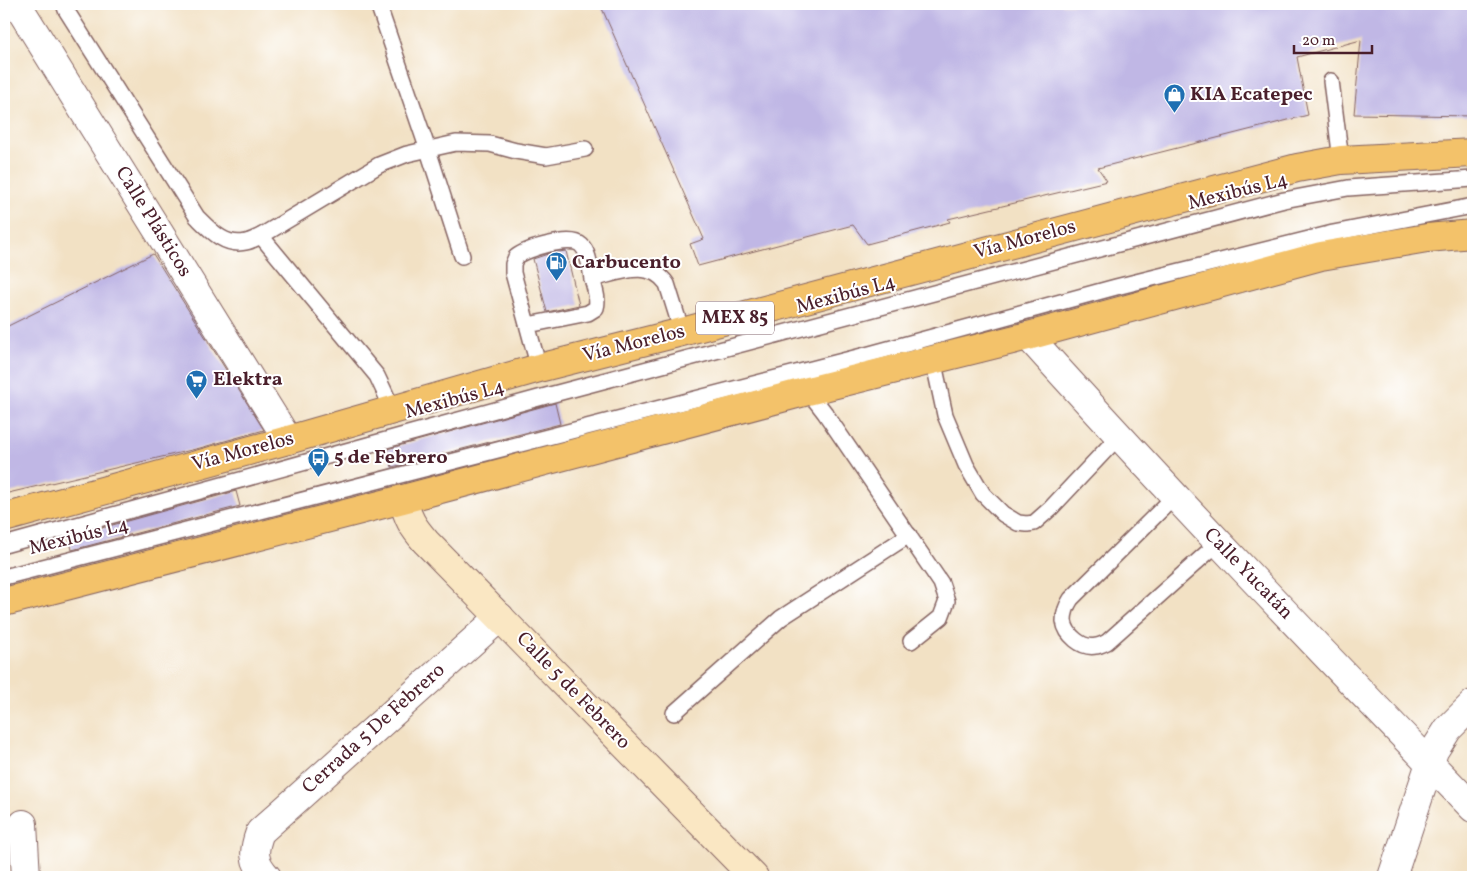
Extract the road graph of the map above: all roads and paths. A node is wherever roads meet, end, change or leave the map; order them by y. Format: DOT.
graph roads {
  1 [pos="17,4"];
  2 [pos="64,4"];
  3 [pos="378,4"];
  4 [pos="1330,81"];
  5 [pos="585,149"];
  6 [pos="428,150"];
  7 [pos="1473,153"];
  8 [pos="1341,160"];
  9 [pos="1473,179"];
  10 [pos="1473,206"];
  11 [pos="1473,234"];
  12 [pos="261,236"];
  13 [pos="462,256"];
  14 [pos="592,279"];
  15 [pos="528,325"];
  16 [pos="682,332"];
  17 [pos="1028,336"];
  18 [pos="933,359"];
  19 [pos="539,368"];
  20 [pos="808,391"];
  21 [pos="393,410"];
  22 [pos="1118,437"];
  23 [pos="288,440"];
  24 [pos="1174,497"];
  25 [pos="403,499"];
  26 [pos="4,518"];
  27 [pos="909,535"];
  28 [pos="1218,544"];
  29 [pos="4,545"];
  30 [pos="4,577"];
  31 [pos="4,602"];
  32 [pos="500,617"];
  33 [pos="911,641"];
  34 [pos="1473,704"];
  35 [pos="674,713"];
  36 [pos="1430,763"];
  37 [pos="1473,808"];
  38 [pos="24,824"];
  39 [pos="26,877"];
  40 [pos="267,877"];
  41 [pos="754,877"];
  42 [pos="1392,877"];
  1 -- 23 [label="street, Calle Plásticos"];
  2 -- 12 [label="lane"];
  3 -- 6 [label="lane"];
  4 -- 8 [label="lane"];
  5 -- 6 [label="lane"];
  6 -- 12 [label="lane"];
  6 -- 13 [label="lane"];
  7 -- 8 [label="main road, Vía Morelos / MEX 85"];
  8 -- 16 [label="main road, Vía Morelos / MEX 85"];
  9 -- 29 [label="lane, Mexibús L4"];
  10 -- 30 [label="lane, Mexibús L4"];
  11 -- 17 [label="main road"];
  12 -- 21 [label="lane"];
  14 -- 15 [label="lane"];
  14 -- 15 [label="lane"];
  14 -- 16 [label="lane"];
  15 -- 19 [label="lane"];
  16 -- 19 [label="main road, Vía Morelos / MEX 85"];
  17 -- 18 [label="main road"];
  17 -- 22 [label="street, Calle Yucatán"];
  18 -- 20 [label="main road"];
  18 -- 22 [label="lane"];
  19 -- 21 [label="main road, Vía Morelos / MEX 85"];
  20 -- 25 [label="main road"];
  20 -- 27 [label="lane"];
  21 -- 23 [label="main road, Vía Morelos / MEX 85"];
  22 -- 24 [label="street, Calle Yucatán"];
  23 -- 26 [label="main road, Vía Morelos / MEX 85"];
  24 -- 28 [label="street, Calle Yucatán"];
  24 -- 28 [label="lane"];
  25 -- 31 [label="main road"];
  25 -- 32 [label="street, Calle 5 de Febrero"];
  27 -- 33 [label="lane"];
  27 -- 35 [label="lane"];
  28 -- 36 [label="street, Calle Yucatán"];
  32 -- 40 [label="street, Cerrada 5 De Febrero"];
  32 -- 41 [label="street, Calle 5 de Febrero"];
  34 -- 36 [label="street"];
  36 -- 37 [label="street, Calle Yucatán"];
  36 -- 42 [label="street"];
  38 -- 39 [label="street"];
}
